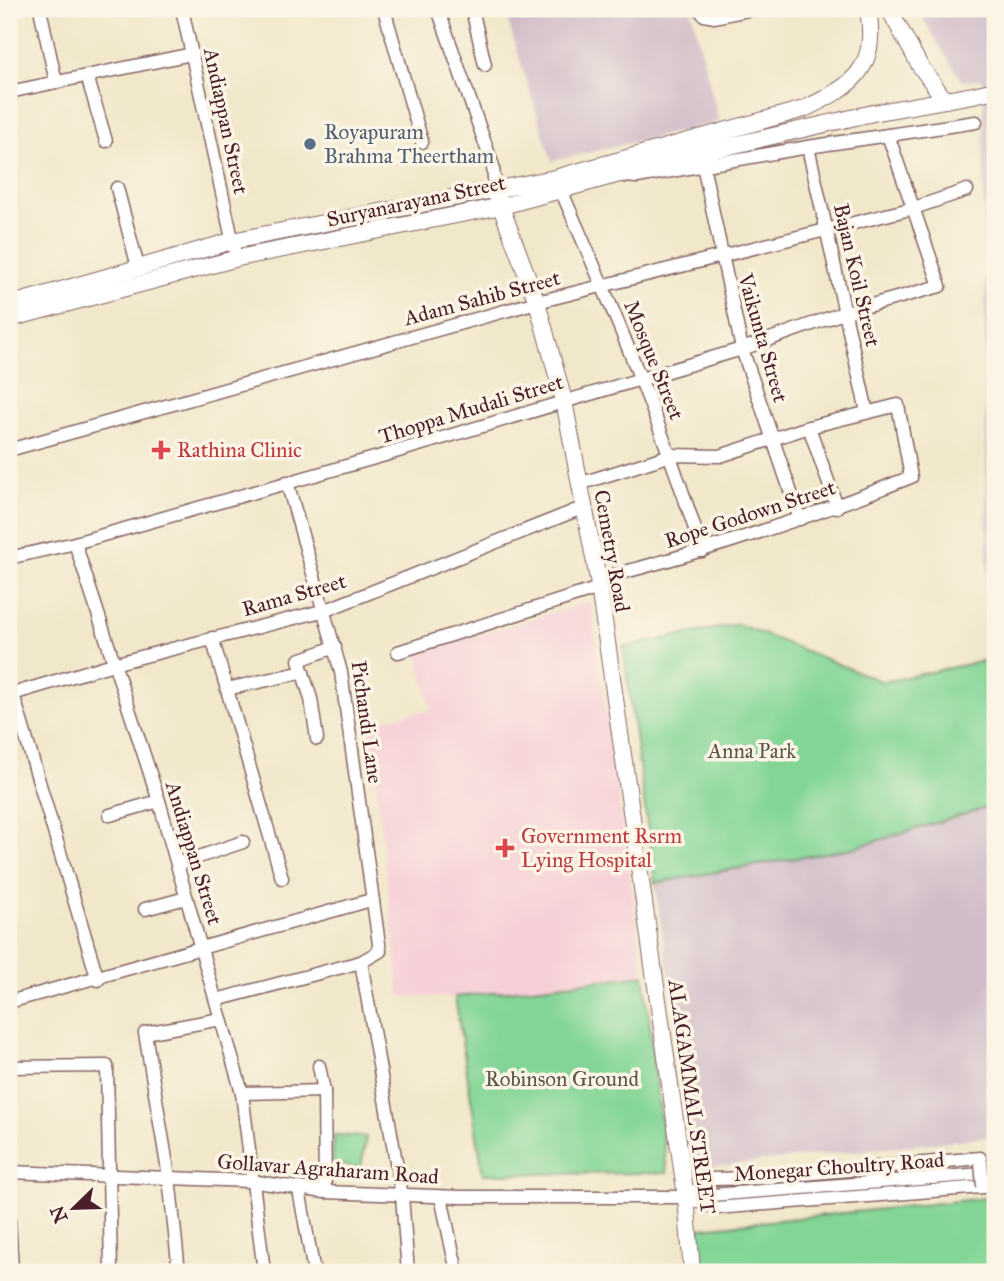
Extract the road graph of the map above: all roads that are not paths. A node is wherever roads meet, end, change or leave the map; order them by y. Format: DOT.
graph roads {
  1 [pos="40,9"];
  2 [pos="182,9"];
  3 [pos="383,9"];
  4 [pos="438,9"];
  5 [pos="472,9"];
  6 [pos="699,9"];
  7 [pos="753,9"];
  8 [pos="868,9"];
  9 [pos="890,9"];
  10 [pos="192,54"];
  11 [pos="485,65"];
  12 [pos="87,76"];
  13 [pos="56,82"];
  14 [pos="9,90"];
  15 [pos="995,90"];
  16 [pos="945,100"];
  17 [pos="976,122"];
  18 [pos="888,135"];
  19 [pos="106,141"];
  20 [pos="422,142"];
  21 [pos="807,146"];
  22 [pos="703,164"];
  23 [pos="609,175"];
  24 [pos="117,188"];
  25 [pos="559,188"];
  26 [pos="967,190"];
  27 [pos="499,199"];
  28 [pos="914,208"];
  29 [pos="827,229"];
  30 [pos="232,242"];
  31 [pos="720,255"];
  32 [pos="238,258"];
  33 [pos="138,267"];
  34 [pos="603,286"];
  35 [pos="537,302"];
  36 [pos="9,305"];
  37 [pos="846,312"];
  38 [pos="9,319"];
  39 [pos="743,349"];
  40 [pos="641,377"];
  41 [pos="564,401"];
  42 [pos="867,412"];
  43 [pos="809,427"];
  44 [pos="774,439"];
  45 [pos="9,450"];
  46 [pos="671,455"];
  47 [pos="287,482"];
  48 [pos="579,484"];
  49 [pos="837,507"];
  50 [pos="582,508"];
  51 [pos="800,519"];
  52 [pos="75,543"];
  53 [pos="702,551"];
  54 [pos="9,558"];
  55 [pos="598,583"];
  56 [pos="326,610"];
  57 [pos="212,638"];
  58 [pos="335,647"];
  59 [pos="398,652"];
  60 [pos="113,664"];
  61 [pos="303,672"];
  62 [pos="228,689"];
  63 [pos="11,695"];
  64 [pos="317,739"];
  65 [pos="159,801"];
  66 [pos="110,815"];
  67 [pos="243,842"];
  68 [pos="178,864"];
  69 [pos="282,878"];
  70 [pos="186,898"];
  71 [pos="371,900"];
  72 [pos="145,909"];
  73 [pos="648,927"];
  74 [pos="202,946"];
  75 [pos="361,962"];
  76 [pos="98,980"];
  77 [pos="216,1000"];
  78 [pos="9,1002"];
  79 [pos="221,1019"];
  80 [pos="319,1066"];
  81 [pos="9,1067"];
  82 [pos="324,1091"];
  83 [pos="242,1093"];
  84 [pos="9,1172"];
  85 [pos="995,1173"];
  86 [pos="110,1175"];
  87 [pos="169,1177"];
  88 [pos="250,1181"];
  89 [pos="299,1190"];
  90 [pos="325,1192"];
  91 [pos="402,1196"];
  92 [pos="442,1197"];
  93 [pos="686,1197"];
  94 [pos="9,1218"];
  95 [pos="10,1252"];
  96 [pos="12,1272"];
  97 [pos="111,1272"];
  98 [pos="179,1272"];
  99 [pos="264,1272"];
  100 [pos="314,1272"];
  101 [pos="408,1272"];
  102 [pos="457,1272"];
  103 [pos="692,1272"];
  1 -- 13 [label="street"];
  2 -- 10 [label="street, Andiappan Street"];
  3 -- 20 [label="street"];
  4 -- 27 [label="street"];
  5 -- 11 [label="street"];
  6 -- 7 [label="street"];
  8 -- 27 [label="main road, Suryanarayana Street"];
  9 -- 16 [label="main road"];
  10 -- 12 [label="street"];
  10 -- 30 [label="street, Andiappan Street"];
  12 -- 13 [label="street"];
  12 -- 19 [label="street"];
  13 -- 14 [label="street"];
  15 -- 16 [label="main road, Suryanarayana Street, bridge"];
  16 -- 23 [label="main road, Suryanarayana Street"];
  17 -- 18 [label="street"];
  18 -- 21 [label="street"];
  18 -- 28 [label="street"];
  21 -- 22 [label="street"];
  21 -- 29 [label="street, Bajan Koil Street"];
  22 -- 23 [label="street"];
  22 -- 31 [label="street, Vaikunta Street"];
  23 -- 25 [label="main road, Suryanarayana Street"];
  24 -- 33 [label="street"];
  25 -- 27 [label="main road, Suryanarayana Street"];
  25 -- 34 [label="street, Mosque Street"];
  26 -- 28 [label="street, Adam Sahib Street"];
  27 -- 30 [label="main road, Suryanarayana Street"];
  27 -- 32 [label="main road, Suryanarayana Street"];
  27 -- 35 [label="main road, Cemetry Road"];
  28 -- 29 [label="street, Adam Sahib Street"];
  28 -- 37 [label="street, Thoppa Mudali Street"];
  29 -- 31 [label="street, Adam Sahib Street"];
  29 -- 37 [label="street, Bajan Koil Street"];
  30 -- 32 [label="street, Andiappan Street"];
  30 -- 33 [label="main road, Suryanarayana Street"];
  31 -- 34 [label="street, Adam Sahib Street"];
  31 -- 39 [label="street, Vaikunta Street"];
  32 -- 38 [label="main road, Suryanarayana Street"];
  33 -- 36 [label="main road, Suryanarayana Street"];
  34 -- 35 [label="street, Adam Sahib Street"];
  34 -- 40 [label="street, Mosque Street"];
  35 -- 41 [label="main road, Cemetry Road"];
  35 -- 45 [label="street, Adam Sahib Street"];
  37 -- 39 [label="street, Thoppa Mudali Street"];
  37 -- 42 [label="street, Bajan Koil Street"];
  39 -- 40 [label="street, Thoppa Mudali Street"];
  39 -- 44 [label="street, Vaikunta Street"];
  40 -- 41 [label="street, Thoppa Mudali Street"];
  40 -- 46 [label="street, Mosque Street"];
  41 -- 47 [label="street, Thoppa Mudali Street"];
  41 -- 48 [label="main road, Cemetry Road"];
  42 -- 43 [label="street"];
  42 -- 49 [label="street, Rope Godown Street"];
  43 -- 44 [label="street"];
  43 -- 49 [label="street"];
  44 -- 46 [label="street"];
  44 -- 51 [label="street, Vaikunta Street"];
  46 -- 48 [label="street"];
  46 -- 53 [label="street, Mosque Street"];
  47 -- 52 [label="street, Thoppa Mudali Street"];
  47 -- 56 [label="street, Pichandi Lane"];
  48 -- 50 [label="main road, Cemetry Road"];
  49 -- 51 [label="street, Rope Godown Street"];
  50 -- 55 [label="main road, Cemetry Road"];
  50 -- 56 [label="street, Rama Street"];
  51 -- 53 [label="street, Rope Godown Street"];
  52 -- 54 [label="street, Thoppa Mudali Street"];
  52 -- 60 [label="street, Andiappan Street"];
  53 -- 55 [label="street, Rope Godown Street"];
  55 -- 59 [label="street, Rope Godown Street"];
  55 -- 73 [label="main road, Cemetry Road"];
  56 -- 57 [label="street, Rama Street"];
  56 -- 58 [label="street, Pichandi Lane"];
  57 -- 60 [label="street, Rama Street"];
  57 -- 62 [label="street"];
  58 -- 61 [label="street"];
  58 -- 71 [label="street, Pichandi Lane"];
  60 -- 63 [label="street, Rama Street"];
  60 -- 65 [label="street, Andiappan Street"];
  61 -- 62 [label="street"];
  61 -- 64 [label="street"];
  62 -- 69 [label="street"];
  63 -- 76 [label="street"];
  65 -- 66 [label="street"];
  65 -- 68 [label="street, Andiappan Street"];
  67 -- 68 [label="street"];
  68 -- 70 [label="street, Andiappan Street"];
  70 -- 72 [label="street"];
  70 -- 74 [label="street, Andiappan Street"];
  71 -- 74 [label="street"];
  71 -- 75 [label="street, Pichandi Lane"];
  73 -- 93 [label="main road, ALAGAMMAL STREET"];
  74 -- 76 [label="street"];
  74 -- 77 [label="street, Andiappan Street"];
  75 -- 77 [label="street"];
  75 -- 91 [label="street"];
  76 -- 78 [label="street"];
  77 -- 79 [label="street, Andiappan Street"];
  79 -- 83 [label="street, Andiappan Street"];
  79 -- 87 [label="street"];
  80 -- 82 [label="street"];
  81 -- 86 [label="street"];
  82 -- 83 [label="street"];
  82 -- 90 [label="street"];
  83 -- 88 [label="street, Andiappan Street"];
  84 -- 86 [label="street, Gollavar Agraharam Road"];
  85 -- 93 [label="street, Monegar Choultry Road"];
  86 -- 87 [label="street, Gollavar Agraharam Road"];
  86 -- 97 [label="street"];
  87 -- 88 [label="street, Gollavar Agraharam Road"];
  87 -- 98 [label="street"];
  88 -- 89 [label="street, Gollavar Agraharam Road"];
  88 -- 99 [label="street, Andiappan Street"];
  89 -- 90 [label="street, Gollavar Agraharam Road"];
  89 -- 100 [label="street"];
  90 -- 91 [label="street, Gollavar Agraharam Road"];
  91 -- 92 [label="street, Gollavar Agraharam Road"];
  91 -- 101 [label="street"];
  92 -- 93 [label="street, Gollavar Agraharam Road"];
  92 -- 102 [label="street"];
  93 -- 93 [label="street, bridge"];
  93 -- 103 [label="main road, ALAGAMMAL STREET"];
  94 -- 95 [label="street"];
  95 -- 96 [label="street"];
}
